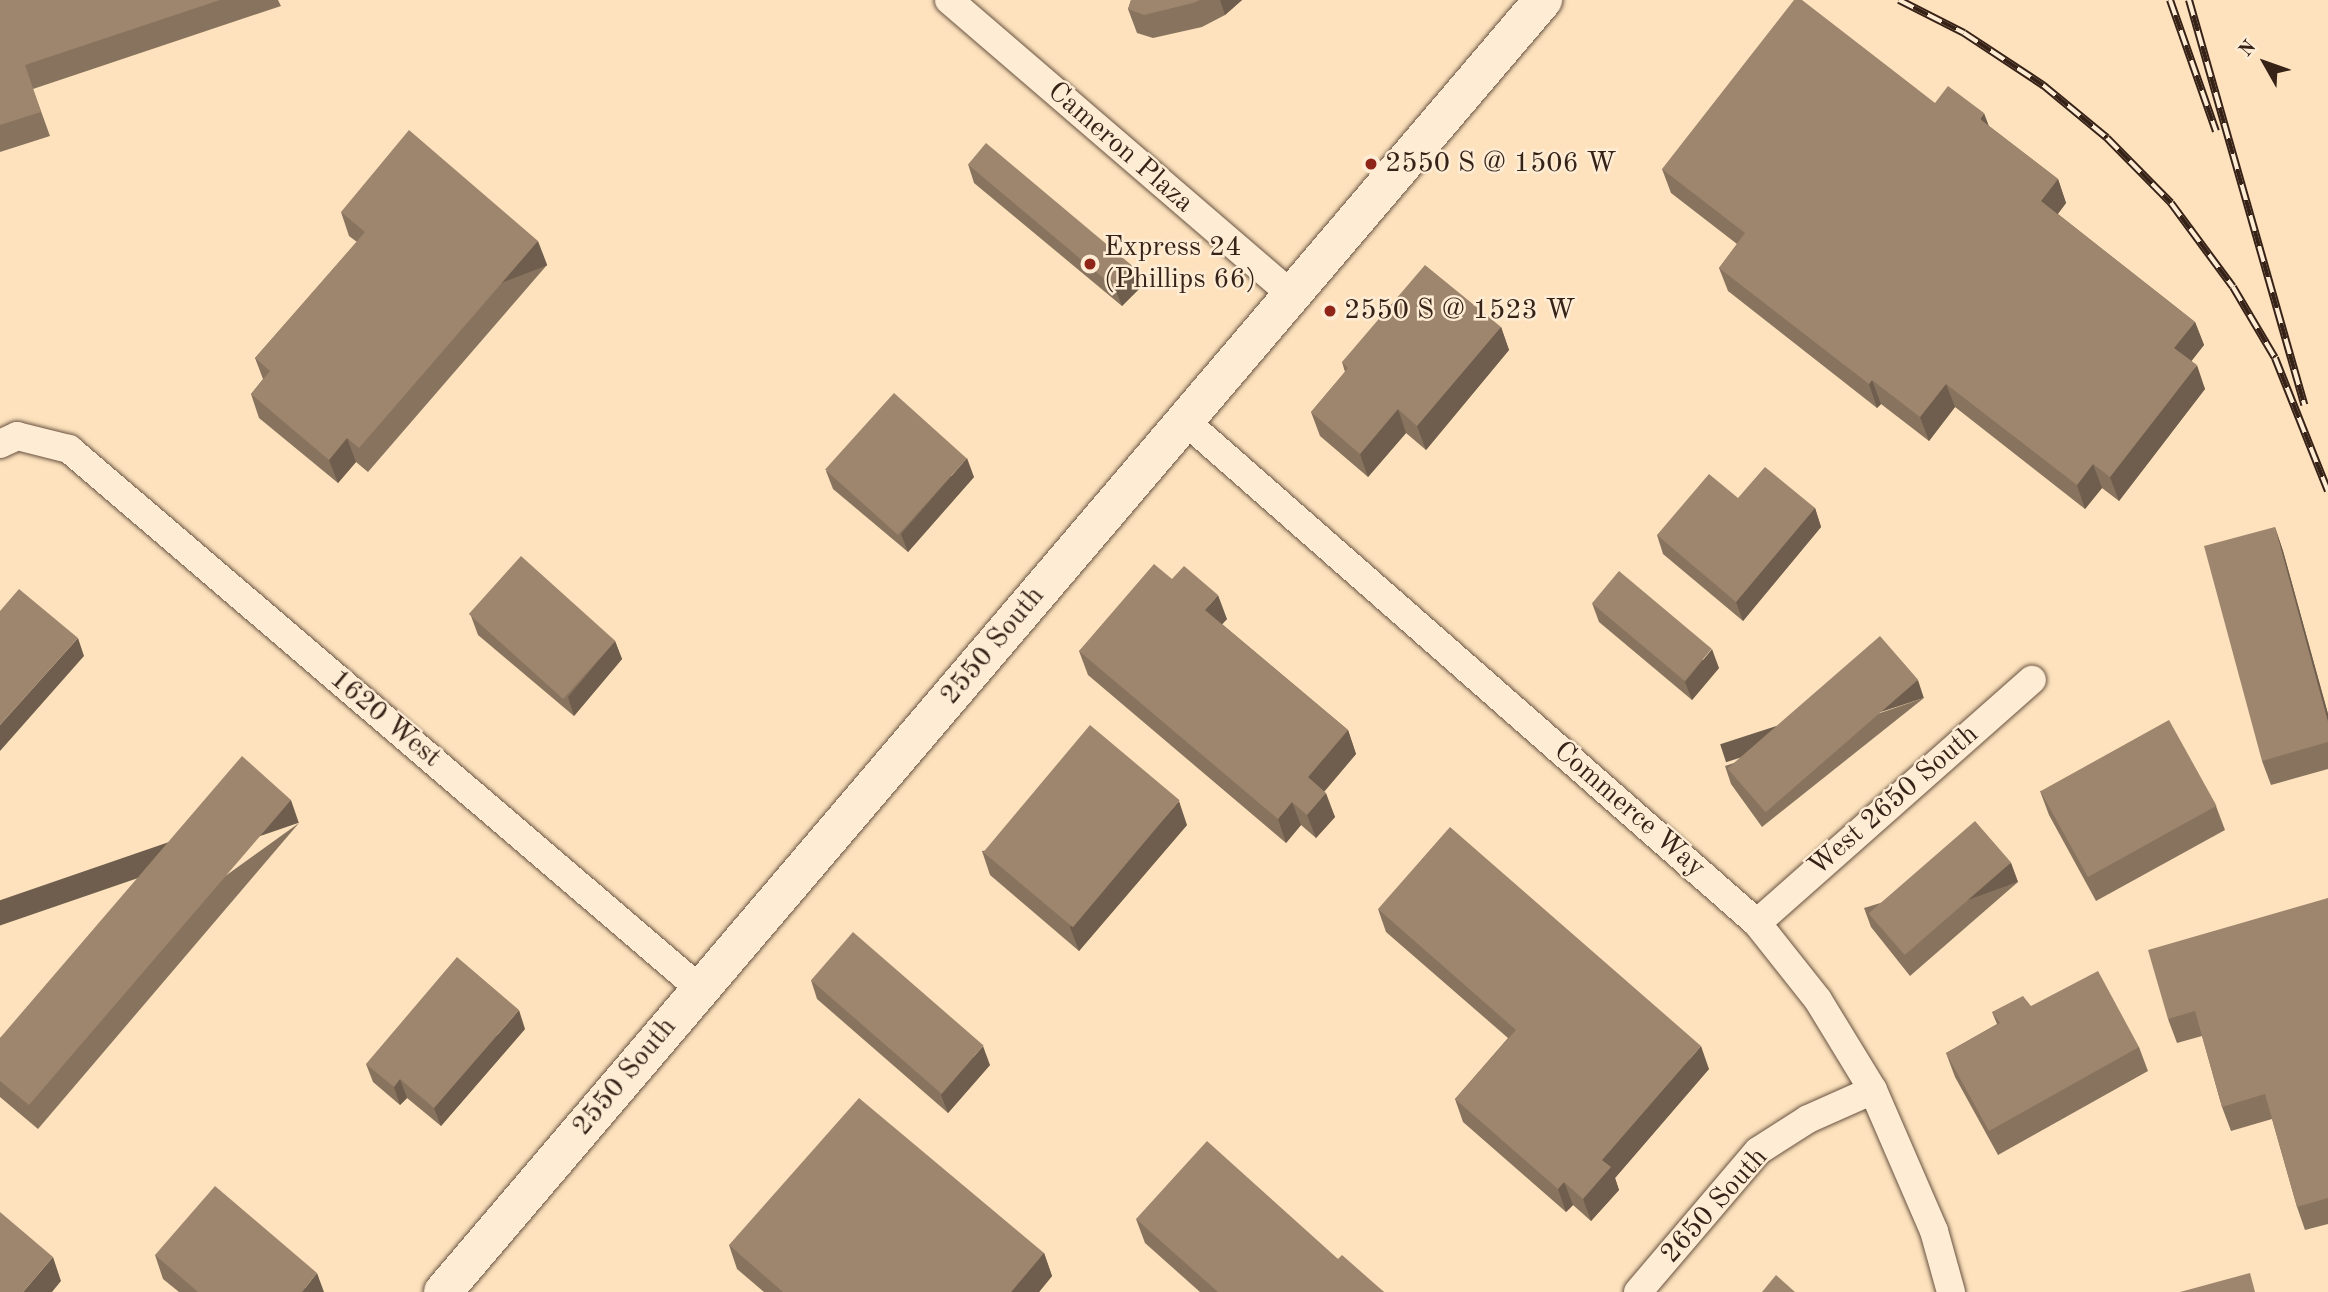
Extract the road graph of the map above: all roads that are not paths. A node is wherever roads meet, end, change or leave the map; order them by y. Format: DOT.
graph roads {
  1 [pos="949,0"];
  2 [pos="1543,0"];
  3 [pos="1292,295"];
  4 [pos="1184,420"];
  5 [pos="0,444"];
  6 [pos="2032,680"];
  7 [pos="1757,923"];
  8 [pos="700,989"];
  9 [pos="1873,1090"];
  10 [pos="443,1292"];
  11 [pos="1638,1292"];
  12 [pos="1951,1292"];
  1 -- 3 [label="street, Cameron Plaza"];
  2 -- 3 [label="main road, 2550 South"];
  3 -- 4 [label="main road, 2550 South"];
  4 -- 7 [label="street, Commerce Way"];
  4 -- 8 [label="main road, 2550 South"];
  5 -- 8 [label="street, 1620 West"];
  6 -- 7 [label="street, West 2650 South"];
  7 -- 9 [label="street, Commerce Way"];
  8 -- 10 [label="main road, 2550 South"];
  9 -- 11 [label="street, 2650 South"];
  9 -- 12 [label="street, Commerce Way"];
}
